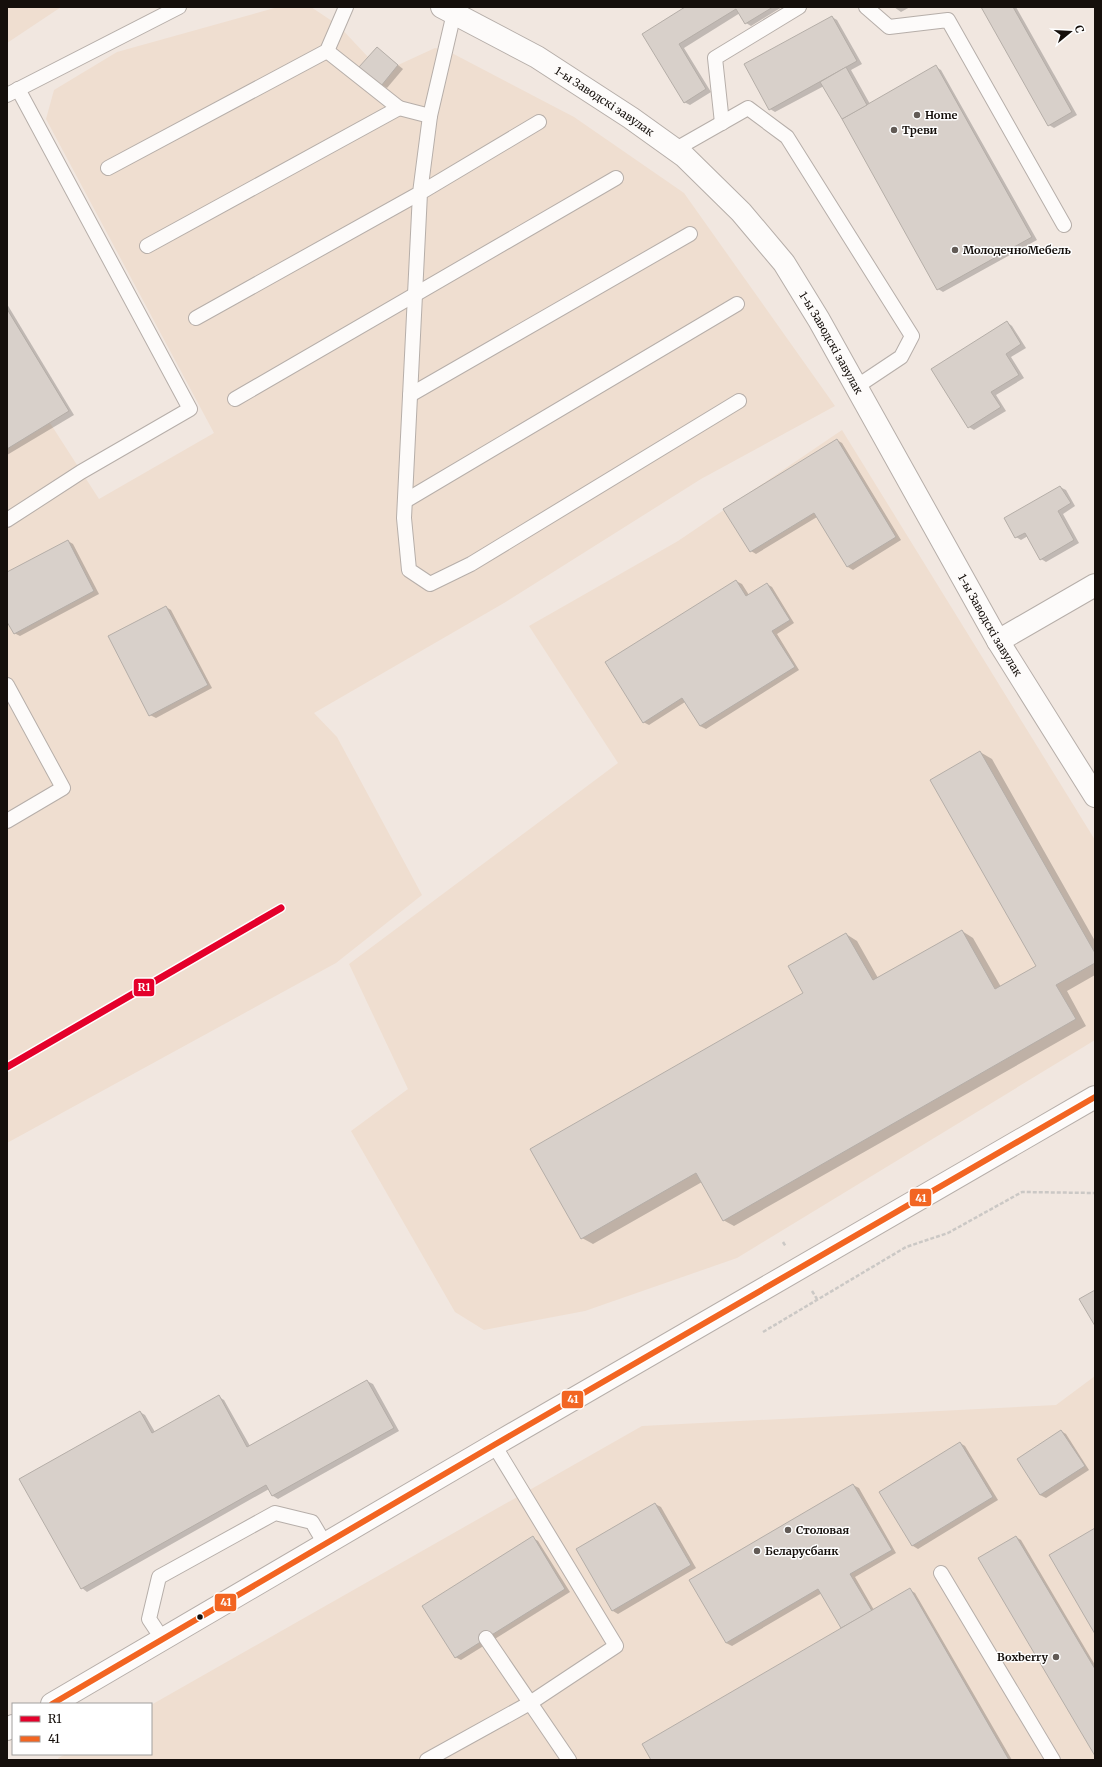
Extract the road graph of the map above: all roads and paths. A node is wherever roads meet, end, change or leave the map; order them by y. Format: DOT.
graph roads {
  1 [pos="346,7"];
  2 [pos="799,7"];
  3 [pos="866,7"];
  4 [pos="175,8"];
  5 [pos="448,10"];
  6 [pos="327,51"];
  7 [pos="13,92"];
  8 [pos="399,108"];
  9 [pos="430,116"];
  10 [pos="539,122"];
  11 [pos="722,123"];
  12 [pos="676,150"];
  13 [pos="108,168"];
  14 [pos="616,178"];
  15 [pos="420,193"];
  16 [pos="1064,225"];
  17 [pos="690,234"];
  18 [pos="147,246"];
  19 [pos="415,294"];
  20 [pos="736,304"];
  21 [pos="196,318"];
  22 [pos="856,387"];
  23 [pos="410,395"];
  24 [pos="235,398"];
  25 [pos="739,401"];
  26 [pos="405,501"];
  27 [pos="7,520"];
  28 [pos="1095,585"];
  29 [pos="998,641"];
  30 [pos="7,685"];
  31 [pos="1095,796"];
  32 [pos="7,821"];
  33 [pos="1093,1103"];
  34 [pos="1095,1193"];
  35 [pos="763,1332"];
  36 [pos="494,1445"];
  37 [pos="325,1544"];
  38 [pos="941,1573"];
  39 [pos="486,1638"];
  40 [pos="163,1640"];
  41 [pos="54,1703"];
  42 [pos="530,1703"];
  43 [pos="427,1760"];
  44 [pos="568,1760"];
  45 [pos="1054,1760"];
  1 -- 6 [label="lane"];
  2 -- 11 [label="lane"];
  3 -- 16 [label="lane"];
  4 -- 7 [label="lane"];
  5 -- 9 [label="lane"];
  5 -- 12 [label="main road, 1-ы Заводскі завулак"];
  6 -- 8 [label="lane"];
  6 -- 13 [label="lane"];
  7 -- 27 [label="lane"];
  8 -- 9 [label="lane"];
  8 -- 18 [label="lane"];
  9 -- 15 [label="lane"];
  10 -- 15 [label="lane"];
  11 -- 12 [label="lane"];
  11 -- 22 [label="lane"];
  12 -- 22 [label="main road, 1-ы Заводскі завулак"];
  14 -- 19 [label="lane"];
  15 -- 19 [label="lane"];
  15 -- 21 [label="lane"];
  17 -- 23 [label="lane"];
  19 -- 23 [label="lane"];
  19 -- 24 [label="lane"];
  20 -- 26 [label="lane"];
  22 -- 29 [label="main road, 1-ы Заводскі завулак"];
  23 -- 26 [label="lane"];
  25 -- 26 [label="lane"];
  28 -- 29 [label="main road"];
  29 -- 31 [label="main road, 1-ы Заводскі завулак"];
  30 -- 32 [label="lane"];
  33 -- 36 [label="main road"];
  34 -- 35 [label="path"];
  36 -- 37 [label="main road"];
  36 -- 42 [label="lane"];
  37 -- 40 [label="main road"];
  37 -- 40 [label="lane"];
  38 -- 45 [label="lane"];
  39 -- 42 [label="lane"];
  40 -- 41 [label="main road"];
  42 -- 43 [label="lane"];
  42 -- 44 [label="lane"];
}
